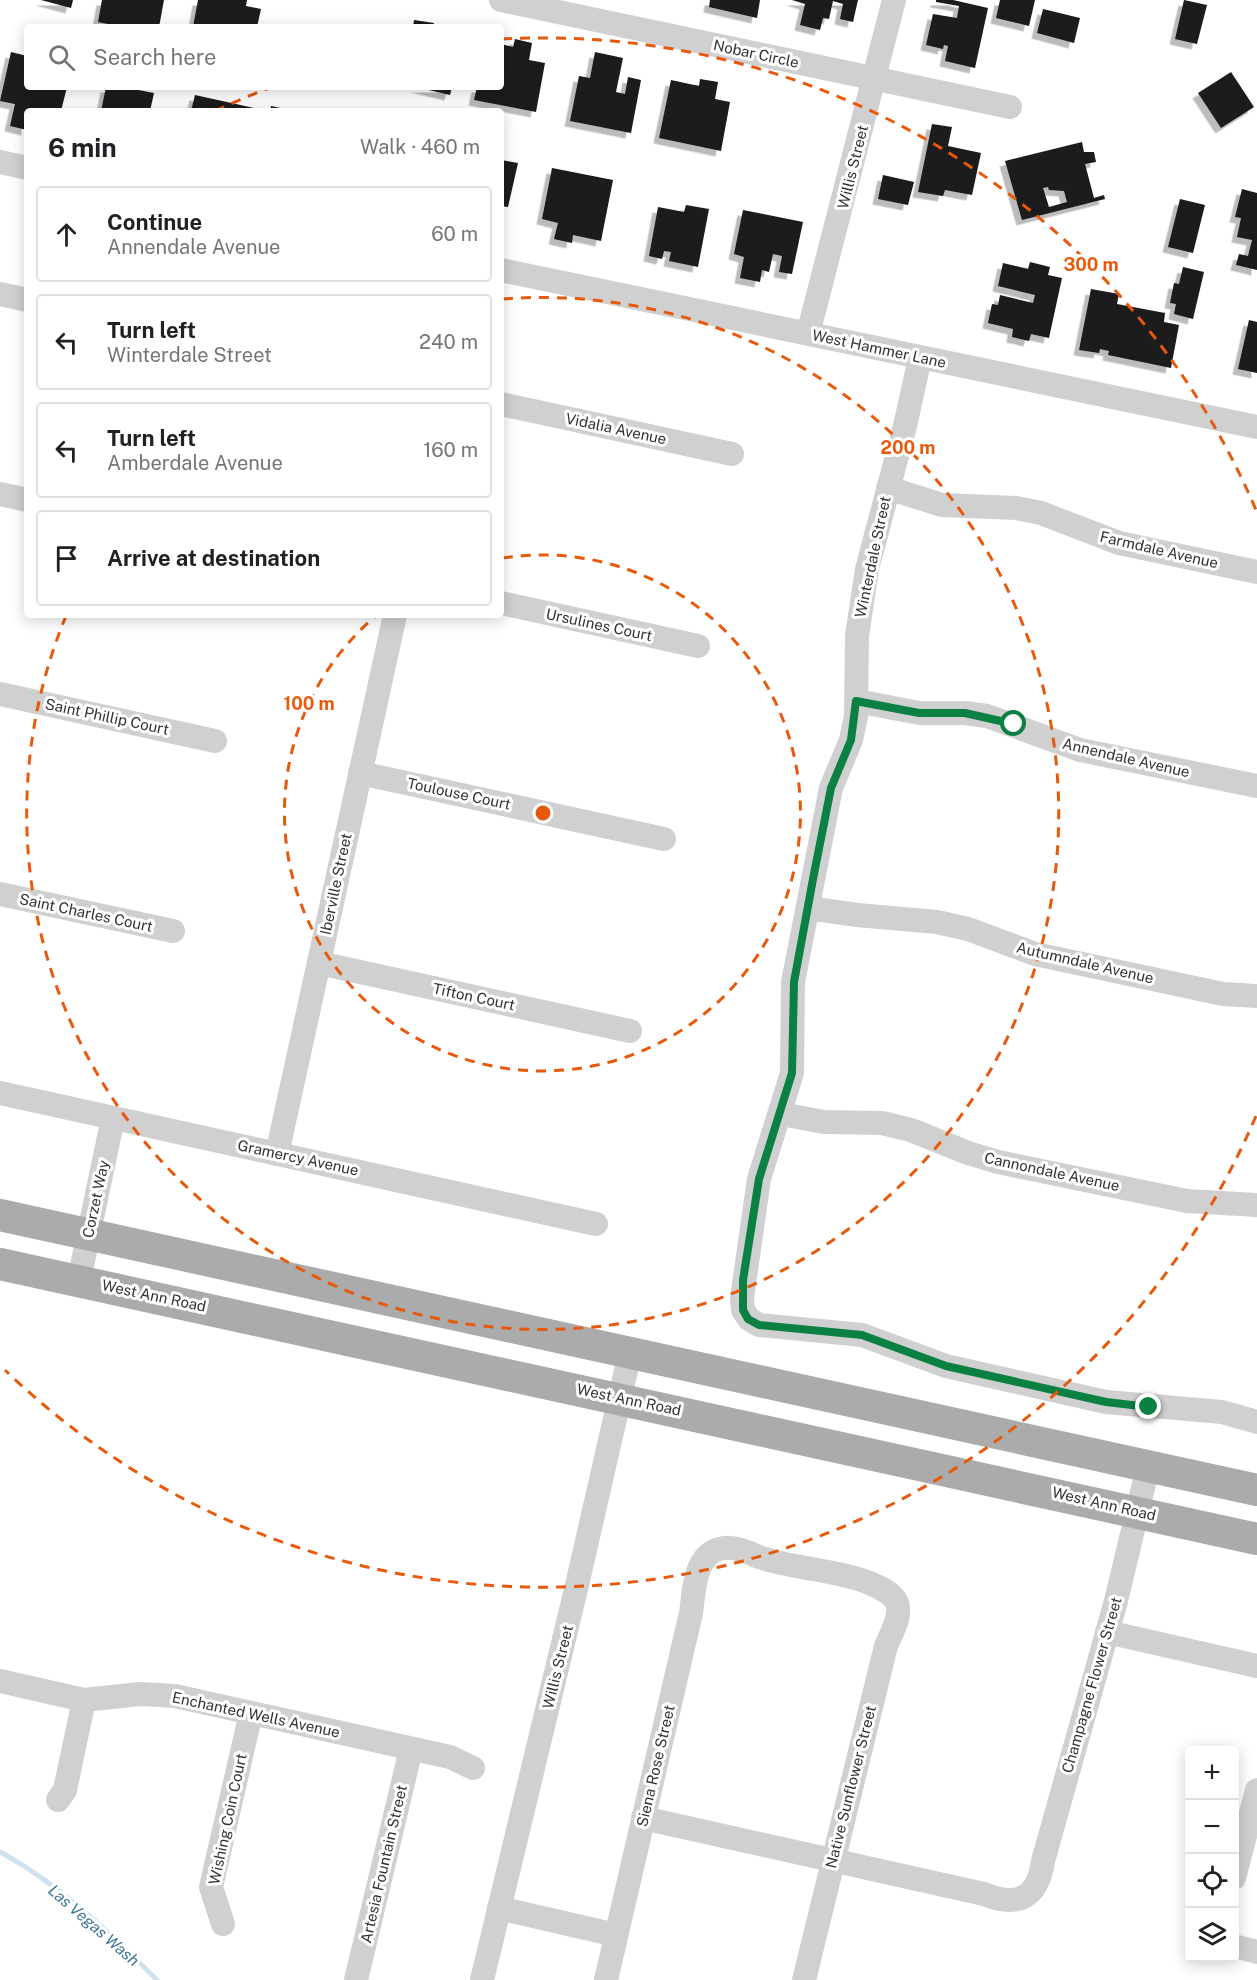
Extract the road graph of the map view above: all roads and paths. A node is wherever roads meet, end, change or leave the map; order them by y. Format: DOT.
graph roads {
  1 [pos="501,0"];
  2 [pos="894,0"];
  3 [pos="875,79"];
  4 [pos="1010,107"];
  5 [pos="0,162"];
  6 [pos="24,167"];
  7 [pos="504,271"];
  8 [pos="0,294"];
  9 [pos="24,299"];
  10 [pos="808,334"];
  11 [pos="920,358"];
  12 [pos="504,405"];
  13 [pos="1257,427"];
  14 [pos="732,454"];
  15 [pos="888,488"];
  16 [pos="0,494"];
  17 [pos="24,499"];
  18 [pos="1257,572"];
  19 [pos="504,604"];
  20 [pos="394,618"];
  21 [pos="698,646"];
  22 [pos="0,694"];
  23 [pos="856,701"];
  24 [pos="214,741"];
  25 [pos="360,773"];
  26 [pos="1257,786"];
  27 [pos="664,839"];
  28 [pos="0,894"];
  29 [pos="808,908"];
  30 [pos="173,931"];
  31 [pos="319,963"];
  32 [pos="1257,996"];
  33 [pos="630,1031"];
  34 [pos="0,1094"];
  35 [pos="781,1114"];
  36 [pos="113,1118"];
  37 [pos="277,1154"];
  38 [pos="1257,1205"];
  39 [pos="0,1215"];
  40 [pos="596,1224"];
  41 [pos="89,1235"];
  42 [pos="0,1264"];
  43 [pos="80,1280"];
  44 [pos="444,1312"];
  45 [pos="248,1316"];
  46 [pos="630,1353"];
  47 [pos="620,1398"];
  48 [pos="1257,1422"];
  49 [pos="1148,1467"];
  50 [pos="1257,1490"];
  51 [pos="1138,1511"];
  52 [pos="1257,1539"];
  53 [pos="710,1556"];
  54 [pos="1107,1632"];
  55 [pos="1257,1666"];
  56 [pos="0,1681"];
  57 [pos="84,1700"];
  58 [pos="251,1713"];
  59 [pos="411,1749"];
  60 [pos="473,1768"];
  61 [pos="1257,1790"];
  62 [pos="58,1800"];
  63 [pos="644,1818"];
  64 [pos="1239,1859"];
  65 [pos="833,1861"];
  66 [pos="499,1908"];
  67 [pos="223,1924"];
  68 [pos="616,1935"];
  69 [pos="1239,1947"];
  70 [pos="1257,1952"];
  71 [pos="356,1980"];
  72 [pos="482,1980"];
  73 [pos="606,1980"];
  74 [pos="804,1980"];
  1 -- 3 [label="street, Nobar Circle"];
  2 -- 3 [label="street, Willis Street"];
  3 -- 4 [label="street, Nobar Circle"];
  3 -- 10 [label="street, Willis Street"];
  5 -- 6 [label="street"];
  7 -- 10 [label="street, West Hammer Lane"];
  8 -- 9 [label="street"];
  10 -- 11 [label="street, West Hammer Lane"];
  11 -- 13 [label="street, West Hammer Lane"];
  11 -- 15 [label="street, Winterdale Street"];
  12 -- 14 [label="street, Vidalia Avenue"];
  15 -- 18 [label="street, Farmdale Avenue"];
  15 -- 23 [label="street, Winterdale Street"];
  16 -- 17 [label="street"];
  19 -- 21 [label="street, Ursulines Court"];
  20 -- 25 [label="street, Iberville Street"];
  22 -- 24 [label="street, Saint Phillip Court"];
  23 -- 26 [label="street, Annendale Avenue"];
  23 -- 29 [label="street, Winterdale Street"];
  25 -- 27 [label="street, Toulouse Court"];
  25 -- 31 [label="street, Iberville Street"];
  28 -- 30 [label="street, Saint Charles Court"];
  29 -- 32 [label="street, Autumndale Avenue"];
  29 -- 35 [label="street, Winterdale Street"];
  31 -- 33 [label="street, Tifton Court"];
  31 -- 37 [label="street, Iberville Street"];
  34 -- 36 [label="street, Gramercy Avenue"];
  35 -- 38 [label="street, Cannondale Avenue"];
  35 -- 48 [label="street, Winterdale Street"];
  36 -- 37 [label="street, Gramercy Avenue"];
  36 -- 41 [label="street, Corzet Way"];
  37 -- 40 [label="street, Gramercy Avenue"];
  39 -- 41 [label="main road"];
  41 -- 43 [label="street, Corzet Way"];
  41 -- 44 [label="main road"];
  42 -- 43 [label="main road, West Ann Road"];
  43 -- 45 [label="main road, West Ann Road"];
  44 -- 45 [label="main road"];
  44 -- 46 [label="main road"];
  45 -- 47 [label="main road, West Ann Road"];
  46 -- 47 [label="street, Willis Street"];
  46 -- 49 [label="main road"];
  47 -- 51 [label="main road, West Ann Road"];
  47 -- 66 [label="street, Willis Street"];
  49 -- 50 [label="main road"];
  49 -- 51 [label="street, Champagne Flower Street"];
  51 -- 52 [label="main road, West Ann Road"];
  51 -- 54 [label="street, Champagne Flower Street"];
  53 -- 63 [label="street, Siena Rose Street"];
  53 -- 65 [label="street, Native Sunflower Street"];
  54 -- 55 [label="street"];
  54 -- 65 [label="street, Champagne Flower Street"];
  56 -- 57 [label="street, Enchanted Wells Avenue"];
  57 -- 58 [label="street, Enchanted Wells Avenue"];
  57 -- 62 [label="street"];
  58 -- 59 [label="street, Enchanted Wells Avenue"];
  58 -- 67 [label="street, Wishing Coin Court"];
  59 -- 60 [label="street, Enchanted Wells Avenue"];
  59 -- 71 [label="street, Artesia Fountain Street"];
  61 -- 64 [label="street"];
  63 -- 65 [label="street"];
  63 -- 68 [label="street, Siena Rose Street"];
  65 -- 74 [label="street, Native Sunflower Street"];
  66 -- 68 [label="street"];
  66 -- 72 [label="street, Willis Street"];
  68 -- 73 [label="street, Siena Rose Street"];
  69 -- 70 [label="street"];
}
